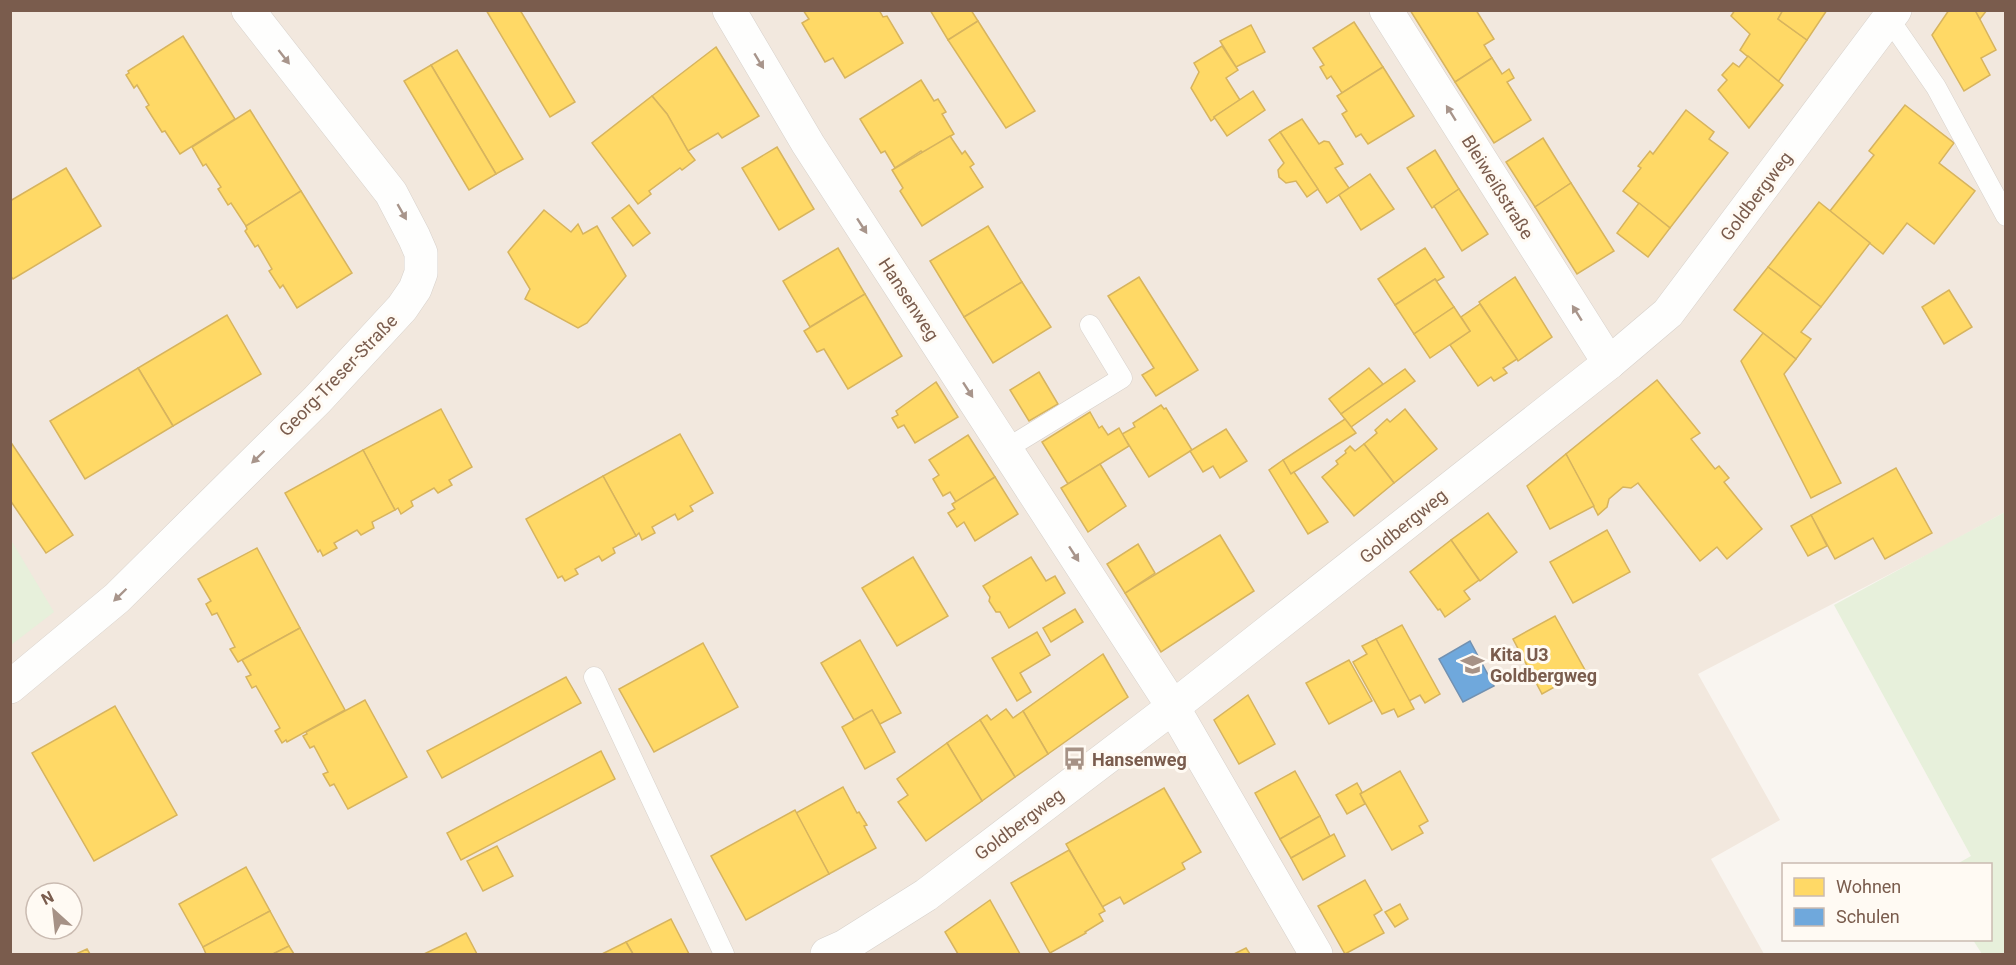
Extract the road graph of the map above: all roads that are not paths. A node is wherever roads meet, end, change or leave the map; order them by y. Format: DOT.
graph roads {
  1 [pos="248,10"];
  2 [pos="729,10"];
  3 [pos="1386,10"];
  4 [pos="1892,15"];
  5 [pos="2006,216"];
  6 [pos="1090,324"];
  7 [pos="1609,363"];
  8 [pos="1006,448"];
  9 [pos="594,677"];
  10 [pos="10,687"];
  11 [pos="1173,707"];
  12 [pos="724,954"];
  13 [pos="827,954"];
  14 [pos="1316,954"];
  1 -- 10 [label="street, Georg-Treser-Straße, one-way"];
  2 -- 8 [label="street, Hansenweg, one-way"];
  7 -- 3 [label="street, Bleiweißstraße, one-way"];
  4 -- 5 [label="lane"];
  4 -- 7 [label="street, Goldbergweg"];
  6 -- 8 [label="lane"];
  7 -- 11 [label="street, Goldbergweg"];
  8 -- 11 [label="street, Hansenweg, one-way"];
  9 -- 12 [label="lane"];
  11 -- 13 [label="street, Goldbergweg"];
  11 -- 14 [label="street, Hansenweg"];
}
